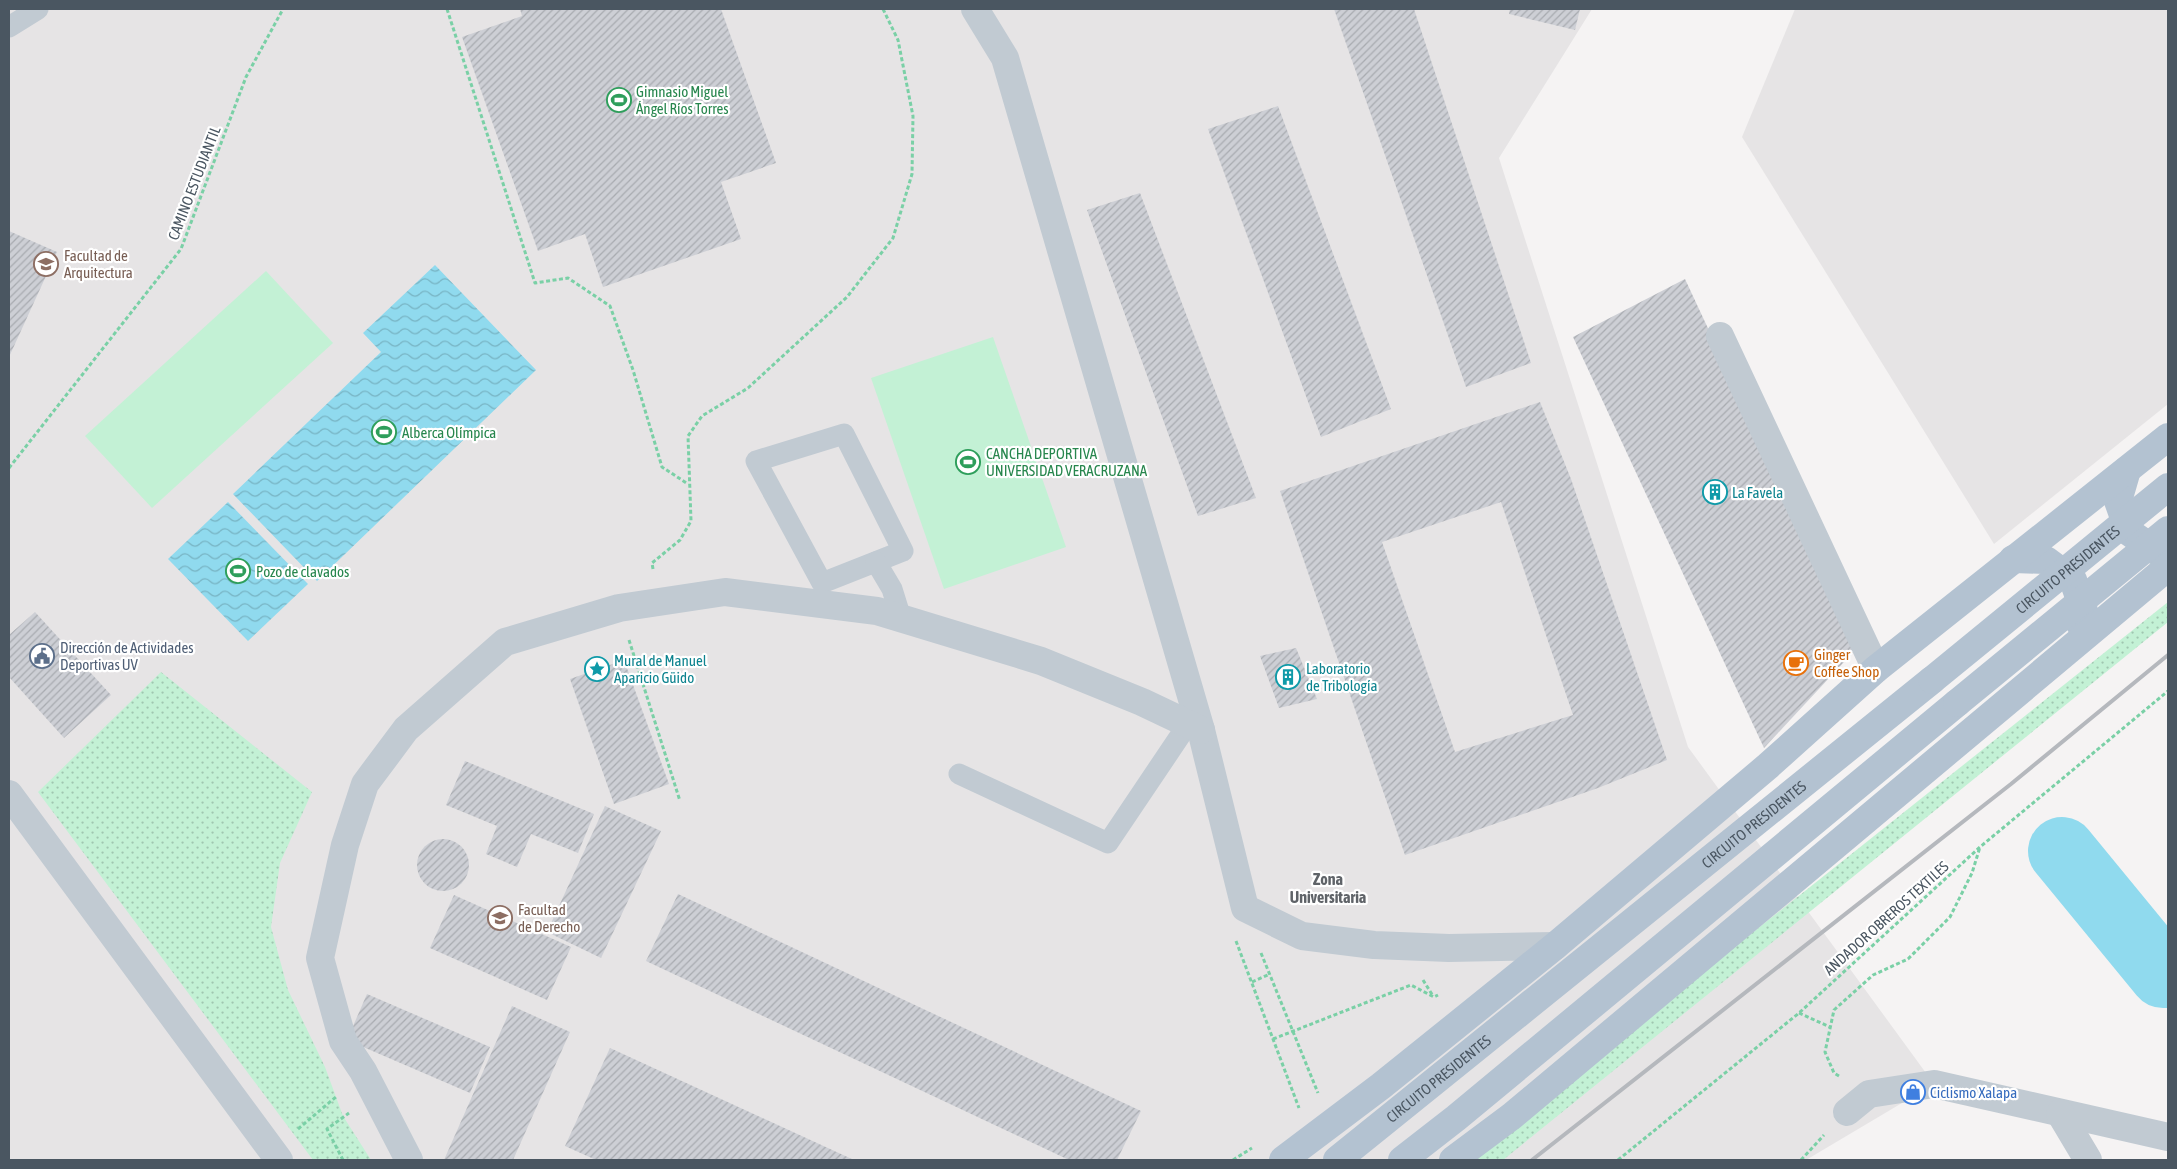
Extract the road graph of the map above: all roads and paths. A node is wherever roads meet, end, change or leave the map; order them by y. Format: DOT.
graph roads {
  1 [pos="38,9"];
  2 [pos="283,9"];
  3 [pos="447,9"];
  4 [pos="883,9"];
  5 [pos="975,9"];
  6 [pos="9,28"];
  7 [pos="1720,336"];
  8 [pos="2168,437"];
  9 [pos="9,468"];
  10 [pos="2127,470"];
  11 [pos="688,484"];
  12 [pos="2168,487"];
  13 [pos="2168,530"];
  14 [pos="2168,551"];
  15 [pos="2014,559"];
  16 [pos="876,562"];
  17 [pos="2168,567"];
  18 [pos="659,602"];
  19 [pos="619,608"];
  20 [pos="901,618"];
  21 [pos="2076,642"];
  22 [pos="1876,669"];
  23 [pos="2168,691"];
  24 [pos="1194,727"];
  25 [pos="959,774"];
  26 [pos="9,794"];
  27 [pos="680,801"];
  28 [pos="1980,846"];
  29 [pos="1236,939"];
  30 [pos="1555,946"];
  31 [pos="1259,949"];
  32 [pos="1270,974"];
  33 [pos="1252,982"];
  34 [pos="1411,985"];
  35 [pos="1799,1013"];
  36 [pos="1830,1027"];
  37 [pos="1294,1030"];
  38 [pos="1273,1040"];
  39 [pos="363,1071"];
  40 [pos="1869,1094"];
  41 [pos="354,1109"];
  42 [pos="1847,1112"];
  43 [pos="1301,1114"];
  44 [pos="2060,1114"];
  45 [pos="1330,1124"];
  46 [pos="2168,1136"];
  47 [pos="1256,1145"];
  48 [pos="276,1155"];
  49 [pos="343,1160"];
  50 [pos="409,1160"];
  51 [pos="1233,1160"];
  52 [pos="1283,1160"];
  53 [pos="1337,1160"];
  54 [pos="1402,1160"];
  55 [pos="1452,1160"];
  56 [pos="1618,1160"];
  57 [pos="2088,1160"];
  1 -- 6 [label="lane"];
  2 -- 9 [label="path, CAMINO ESTUDIANTIL"];
  3 -- 11 [label="path"];
  4 -- 11 [label="path"];
  5 -- 24 [label="street"];
  7 -- 22 [label="street"];
  8 -- 10 [label="main road"];
  10 -- 14 [label="main road"];
  10 -- 15 [label="main road"];
  11 -- 18 [label="path"];
  12 -- 53 [label="main road, CIRCUITO PRESIDENTES, bridge"];
  13 -- 54 [label="main road, bridge"];
  15 -- 21 [label="main road"];
  15 -- 22 [label="main road"];
  16 -- 16 [label="lane"];
  16 -- 20 [label="lane"];
  17 -- 21 [label="main road"];
  18 -- 19 [label="street"];
  18 -- 20 [label="street"];
  19 -- 27 [label="path"];
  19 -- 39 [label="street"];
  20 -- 24 [label="street"];
  21 -- 55 [label="main road"];
  22 -- 30 [label="main road"];
  23 -- 28 [label="path, ANDADOR OBREROS TEXTILES"];
  24 -- 25 [label="lane"];
  24 -- 30 [label="street"];
  26 -- 48 [label="street"];
  28 -- 35 [label="path, ANDADOR OBREROS TEXTILES"];
  28 -- 36 [label="path"];
  29 -- 33 [label="path"];
  30 -- 45 [label="main road"];
  31 -- 32 [label="path"];
  32 -- 33 [label="path"];
  32 -- 37 [label="path"];
  33 -- 38 [label="path"];
  34 -- 37 [label="path"];
  35 -- 36 [label="path"];
  35 -- 56 [label="path, ANDADOR OBREROS TEXTILES"];
  36 -- 40 [label="path"];
  37 -- 38 [label="path"];
  37 -- 45 [label="path"];
  38 -- 43 [label="path"];
  39 -- 48 [label="path"];
  39 -- 50 [label="street"];
  40 -- 42 [label="street"];
  40 -- 44 [label="street"];
  41 -- 49 [label="path"];
  44 -- 46 [label="street"];
  44 -- 57 [label="street"];
  45 -- 52 [label="main road"];
  47 -- 51 [label="path"];
}
